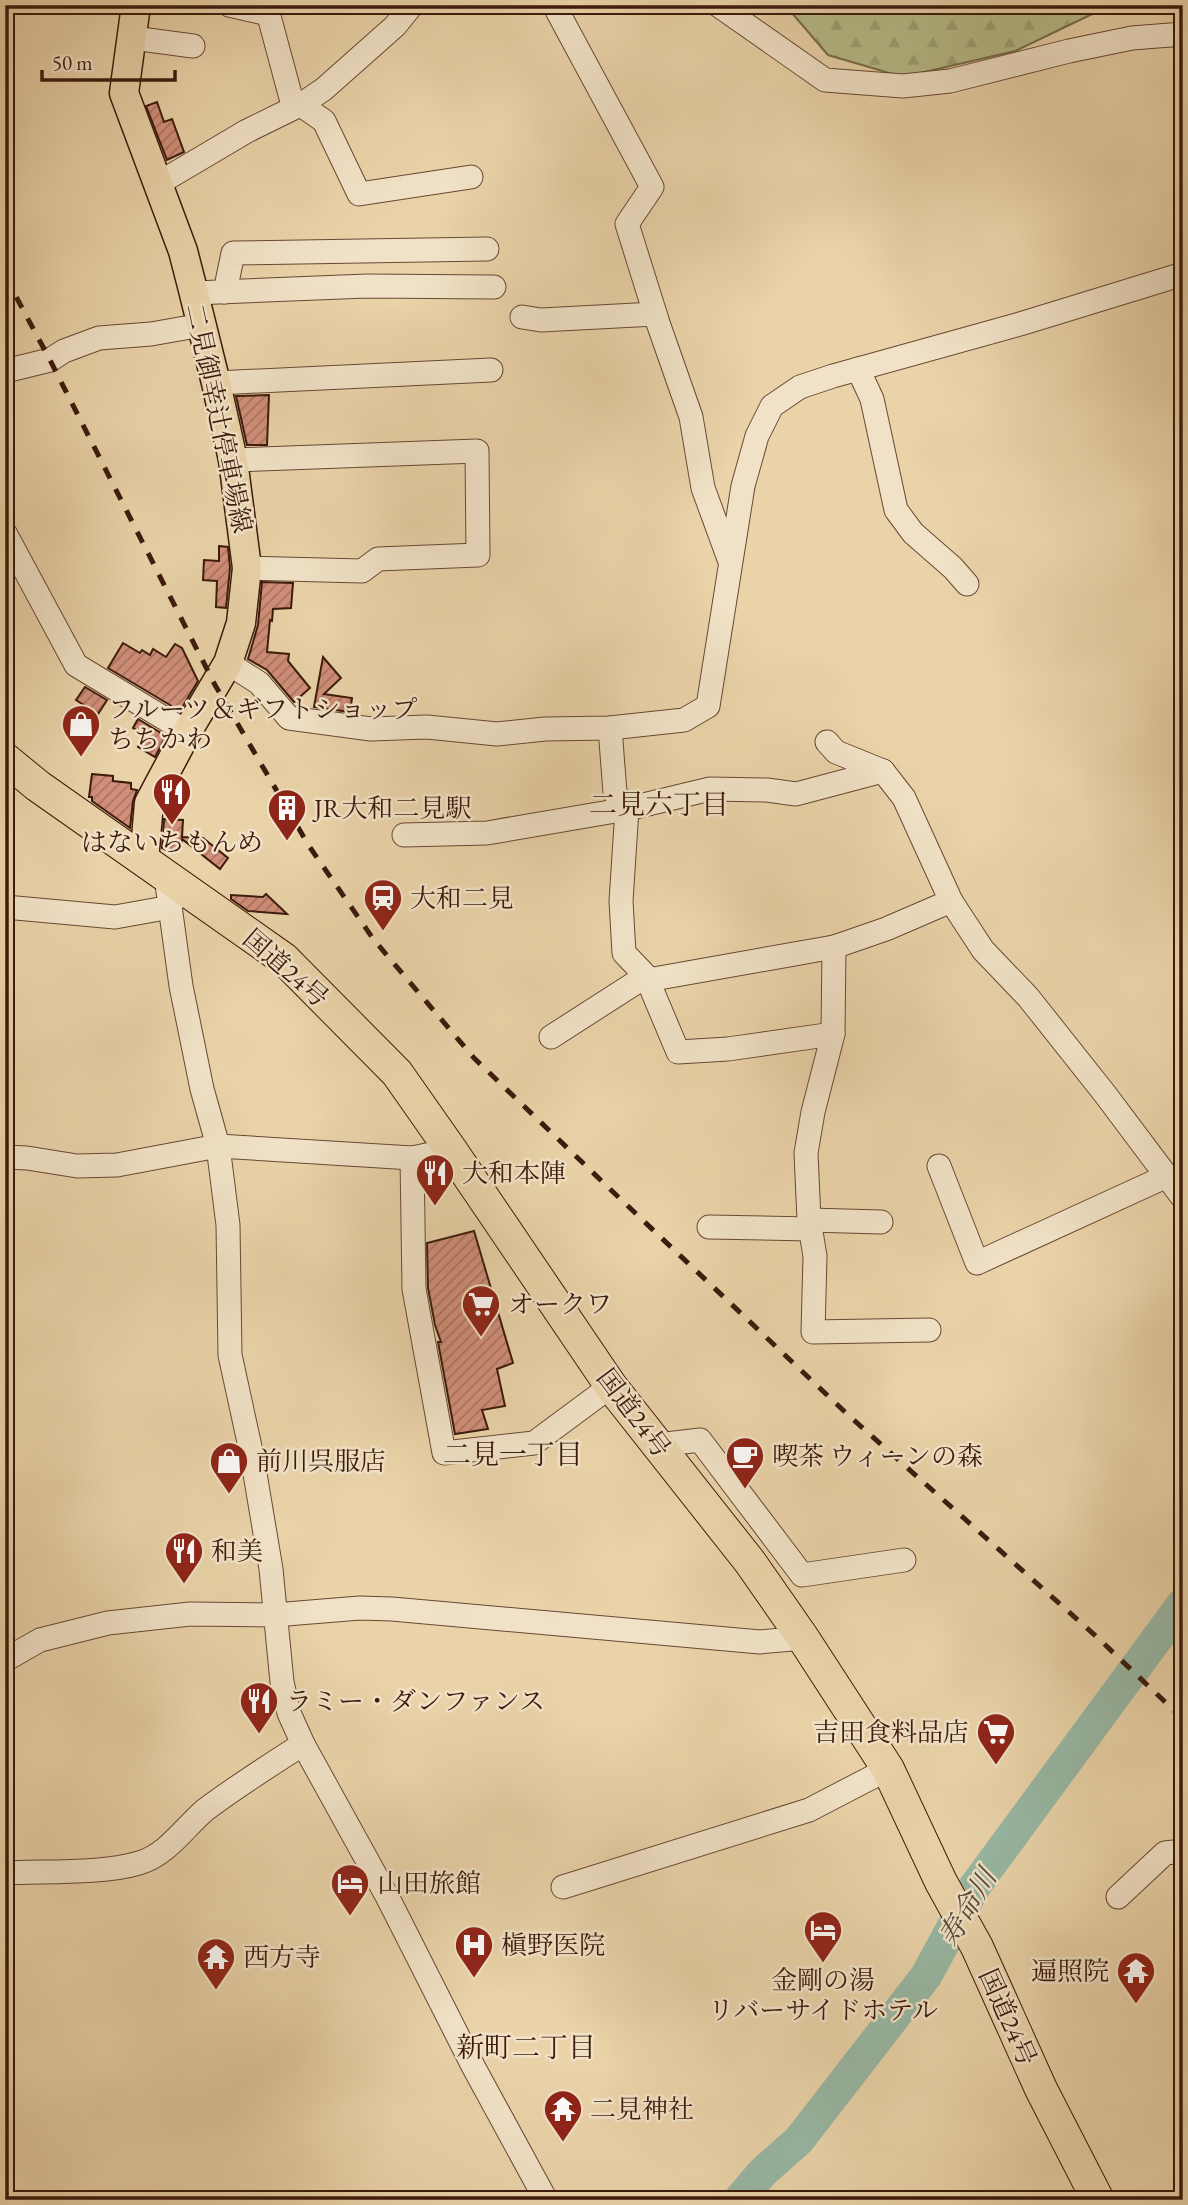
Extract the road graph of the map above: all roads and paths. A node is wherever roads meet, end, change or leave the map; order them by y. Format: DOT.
graph roads {
  1 [pos="136,5"];
  2 [pos="229,5"];
  3 [pos="412,5"];
  4 [pos="554,5"];
  5 [pos="718,5"];
  6 [pos="267,10"];
  7 [pos="1183,34"];
  8 [pos="133,38"];
  9 [pos="193,46"];
  10 [pos="302,104"];
  11 [pos="471,177"];
  12 [pos="159,183"];
  13 [pos="487,249"];
  14 [pos="1183,274"];
  15 [pos="494,287"];
  16 [pos="225,292"];
  17 [pos="194,293"];
  18 [pos="655,314"];
  19 [pos="522,317"];
  20 [pos="202,325"];
  21 [pos="858,369"];
  22 [pos="5,370"];
  23 [pos="491,370"];
  24 [pos="216,383"];
  25 [pos="233,460"];
  26 [pos="5,533"];
  27 [pos="730,562"];
  28 [pos="247,568"];
  29 [pos="967,584"];
  30 [pos="228,663"];
  31 [pos="610,728"];
  32 [pos="187,732"];
  33 [pos="827,742"];
  34 [pos="5,760"];
  35 [pos="883,771"];
  36 [pos="627,809"];
  37 [pos="404,835"];
  38 [pos="155,869"];
  39 [pos="951,901"];
  40 [pos="5,907"];
  41 [pos="171,908"];
  42 [pos="834,947"];
  43 [pos="647,978"];
  44 [pos="834,1034"];
  45 [pos="551,1037"];
  46 [pos="218,1146"];
  47 [pos="451,1150"];
  48 [pos="5,1157"];
  49 [pos="412,1158"];
  50 [pos="939,1166"];
  51 [pos="1167,1176"];
  52 [pos="1183,1198"];
  53 [pos="881,1222"];
  54 [pos="810,1224"];
  55 [pos="709,1227"];
  56 [pos="929,1330"];
  57 [pos="611,1387"];
  58 [pos="657,1445"];
  59 [pos="904,1560"];
  60 [pos="274,1615"];
  61 [pos="803,1637"];
  62 [pos="5,1660"];
  63 [pos="303,1744"];
  64 [pos="888,1769"];
  65 [pos="1183,1851"];
  66 [pos="5,1873"];
  67 [pos="563,1887"];
  68 [pos="1118,1897"];
  69 [pos="546,2200"];
  70 [pos="1098,2200"];
  1 -- 8 [label="main road, 二見御幸辻停車場線"];
  2 -- 6 [label="street"];
  3 -- 10 [label="street"];
  4 -- 18 [label="street"];
  5 -- 7 [label="street"];
  6 -- 10 [label="street"];
  8 -- 9 [label="street"];
  8 -- 12 [label="main road, 二見御幸辻停車場線"];
  10 -- 11 [label="street"];
  10 -- 12 [label="street"];
  12 -- 17 [label="main road, 二見御幸辻停車場線"];
  13 -- 16 [label="street"];
  14 -- 21 [label="street"];
  15 -- 16 [label="street"];
  16 -- 17 [label="street"];
  17 -- 20 [label="main road, 二見御幸辻停車場線"];
  18 -- 19 [label="street"];
  18 -- 27 [label="street"];
  20 -- 22 [label="street"];
  20 -- 24 [label="main road, 二見御幸辻停車場線"];
  21 -- 27 [label="street"];
  21 -- 29 [label="street"];
  23 -- 24 [label="street"];
  24 -- 25 [label="main road, 二見御幸辻停車場線"];
  25 -- 28 [label="main road, 二見御幸辻停車場線"];
  25 -- 28 [label="street"];
  26 -- 32 [label="street"];
  27 -- 31 [label="street"];
  28 -- 30 [label="main road, 二見御幸辻停車場線"];
  30 -- 31 [label="street"];
  30 -- 32 [label="main road, 二見御幸辻停車場線"];
  31 -- 36 [label="street"];
  32 -- 38 [label="main road, 二見御幸辻停車場線"];
  33 -- 35 [label="street"];
  34 -- 38 [label="highway, 国道24号"];
  35 -- 36 [label="street"];
  35 -- 39 [label="street"];
  36 -- 37 [label="street"];
  36 -- 43 [label="street"];
  38 -- 41 [label="street"];
  38 -- 47 [label="highway, 国道24号"];
  39 -- 42 [label="street"];
  39 -- 51 [label="street"];
  40 -- 41 [label="street"];
  41 -- 46 [label="street"];
  42 -- 43 [label="street"];
  42 -- 44 [label="street"];
  43 -- 44 [label="street"];
  43 -- 45 [label="street"];
  44 -- 54 [label="street"];
  46 -- 48 [label="street"];
  46 -- 49 [label="street"];
  46 -- 60 [label="street"];
  47 -- 49 [label="street"];
  47 -- 57 [label="highway, 国道24号"];
  49 -- 57 [label="street"];
  50 -- 51 [label="street"];
  51 -- 52 [label="street"];
  53 -- 54 [label="street"];
  54 -- 55 [label="street"];
  54 -- 56 [label="street"];
  57 -- 58 [label="highway, 国道24号"];
  58 -- 59 [label="street"];
  58 -- 61 [label="highway, 国道24号"];
  60 -- 61 [label="street"];
  60 -- 62 [label="street"];
  60 -- 63 [label="street"];
  61 -- 64 [label="highway, 国道24号"];
  63 -- 66 [label="street"];
  63 -- 69 [label="street"];
  64 -- 67 [label="street"];
  64 -- 70 [label="highway, 国道24号"];
  65 -- 68 [label="street"];
}
